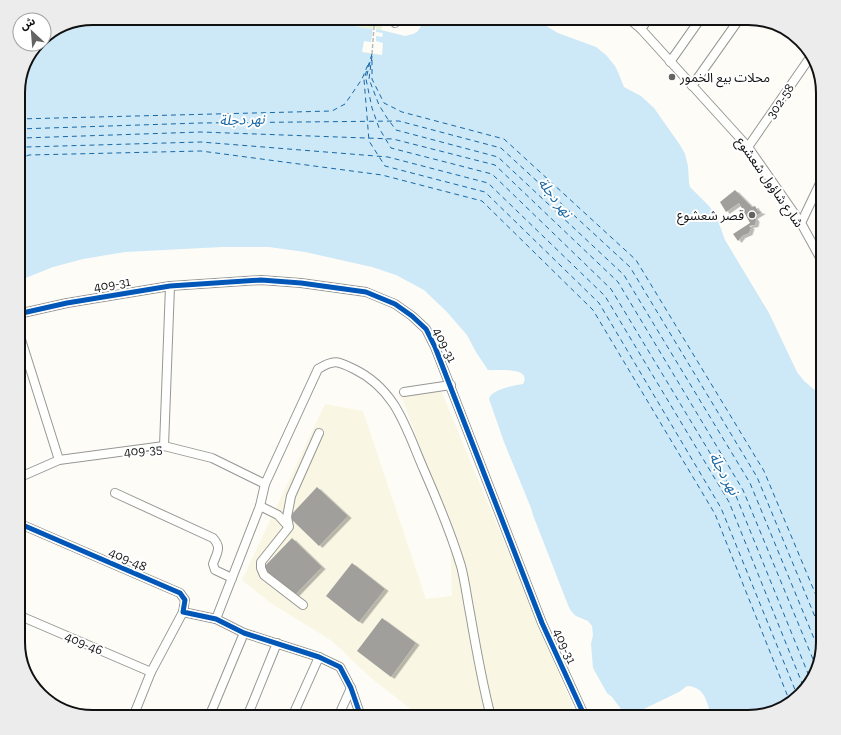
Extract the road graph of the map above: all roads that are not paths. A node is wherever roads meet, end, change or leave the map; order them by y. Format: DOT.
graph roads {
  1 [pos="636,25"];
  2 [pos="644,25"];
  3 [pos="696,25"];
  4 [pos="735,25"];
  5 [pos="641,29"];
  6 [pos="808,61"];
  7 [pos="670,62"];
  8 [pos="692,86"];
  9 [pos="748,147"];
  10 [pos="816,192"];
  11 [pos="801,224"];
  12 [pos="816,251"];
  13 [pos="170,286"];
  14 [pos="25,312"];
  15 [pos="25,352"];
  16 [pos="451,385"];
  17 [pos="404,392"];
  18 [pos="319,433"];
  19 [pos="164,446"];
  20 [pos="59,460"];
  21 [pos="25,475"];
  22 [pos="265,484"];
  23 [pos="115,493"];
  24 [pos="260,506"];
  25 [pos="25,526"];
  26 [pos="289,527"];
  27 [pos="232,578"];
  28 [pos="303,605"];
  29 [pos="183,612"];
  30 [pos="25,617"];
  31 [pos="216,618"];
  32 [pos="244,633"];
  33 [pos="277,644"];
  34 [pos="320,657"];
  35 [pos="150,672"];
  36 [pos="351,688"];
  37 [pos="136,710"];
  38 [pos="211,710"];
  39 [pos="249,710"];
  40 [pos="295,710"];
  41 [pos="341,710"];
  42 [pos="359,710"];
  43 [pos="489,710"];
  44 [pos="582,710"];
  1 -- 5 [label="street, شارع شاؤول شعشوع"];
  2 -- 5 [label="street"];
  3 -- 7 [label="street"];
  4 -- 8 [label="street"];
  5 -- 7 [label="street, شارع شاؤول شعشوع"];
  6 -- 9 [label="street, 302-58"];
  7 -- 8 [label="street, شارع شاؤول شعشوع"];
  8 -- 9 [label="street, شارع شاؤول شعشوع"];
  9 -- 11 [label="street, شارع شاؤول شعشوع"];
  10 -- 11 [label="street"];
  11 -- 12 [label="street, شارع شاؤول شعشوع"];
  13 -- 14 [label="street, 409-31"];
  13 -- 16 [label="street, 409-31"];
  13 -- 19 [label="street"];
  15 -- 20 [label="street"];
  16 -- 17 [label="street"];
  16 -- 44 [label="street, 409-31"];
  18 -- 26 [label="street"];
  19 -- 20 [label="street, 409-35"];
  19 -- 22 [label="street, 409-35"];
  20 -- 21 [label="street, 409-35"];
  22 -- 24 [label="street"];
  22 -- 43 [label="street"];
  23 -- 27 [label="street"];
  24 -- 26 [label="street"];
  24 -- 27 [label="street"];
  25 -- 29 [label="street, 409-48"];
  26 -- 28 [label="street"];
  27 -- 31 [label="street"];
  29 -- 31 [label="street"];
  29 -- 35 [label="street"];
  30 -- 35 [label="street, 409-46"];
  31 -- 32 [label="street"];
  32 -- 33 [label="street"];
  32 -- 38 [label="street"];
  33 -- 34 [label="street"];
  33 -- 39 [label="street"];
  34 -- 36 [label="street"];
  34 -- 40 [label="street"];
  35 -- 37 [label="street"];
  36 -- 41 [label="street"];
  36 -- 42 [label="street"];
}
